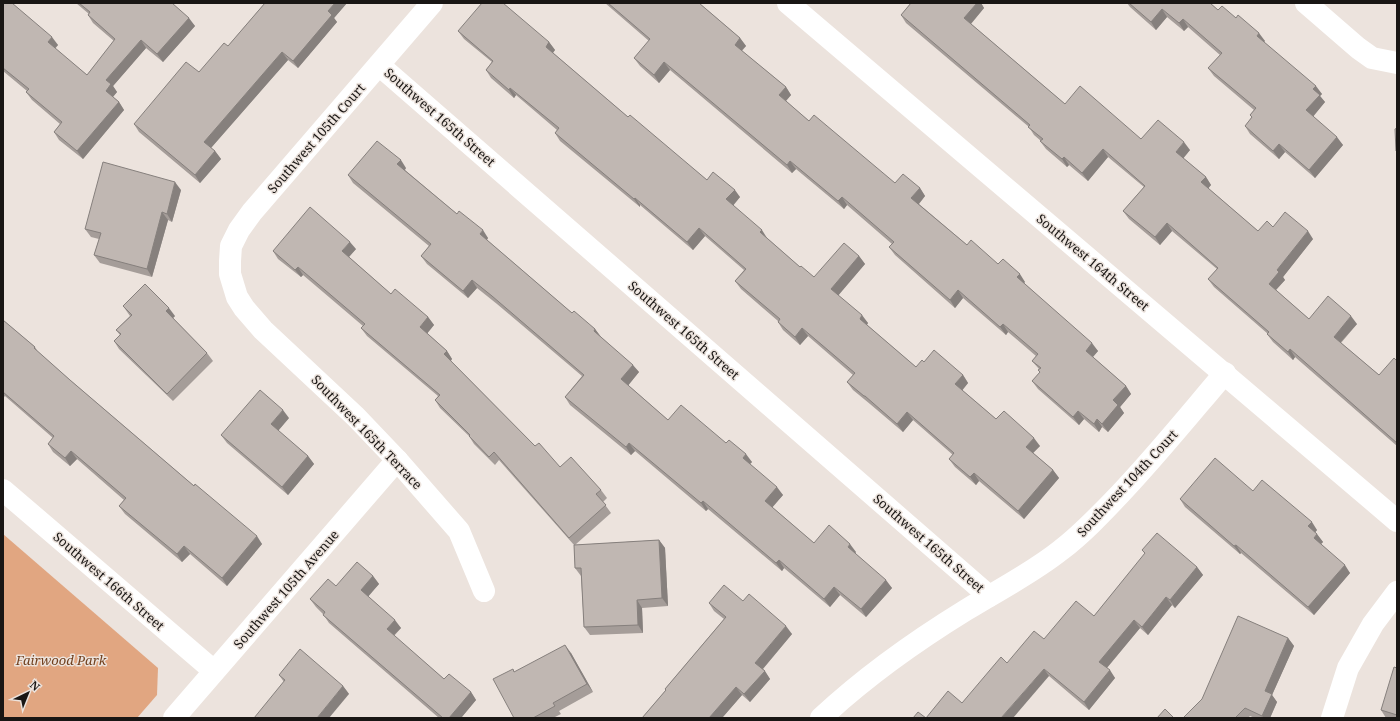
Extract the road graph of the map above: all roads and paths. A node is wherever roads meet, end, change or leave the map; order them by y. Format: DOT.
graph roads {
  1 [pos="432,3"];
  2 [pos="788,3"];
  3 [pos="1306,3"];
  4 [pos="1397,63"];
  5 [pos="379,65"];
  6 [pos="233,285"];
  7 [pos="1225,373"];
  8 [pos="397,460"];
  9 [pos="3,490"];
  10 [pos="1397,521"];
  11 [pos="484,591"];
  12 [pos="1397,592"];
  13 [pos="989,596"];
  14 [pos="214,671"];
  15 [pos="174,718"];
  16 [pos="821,718"];
  17 [pos="1332,718"];
  1 -- 5 [label="street, Southwest 105th Court"];
  2 -- 7 [label="street, Southwest 164th Street"];
  3 -- 4 [label="street"];
  5 -- 6 [label="street, Southwest 105th Court"];
  5 -- 13 [label="street, Southwest 165th Street"];
  6 -- 8 [label="street, Southwest 165th Terrace"];
  7 -- 10 [label="street, Southwest 164th Street"];
  7 -- 13 [label="street, Southwest 104th Court"];
  8 -- 11 [label="street, Southwest 165th Terrace"];
  8 -- 14 [label="street, Southwest 105th Avenue"];
  9 -- 14 [label="street, Southwest 166th Street"];
  12 -- 17 [label="street"];
  13 -- 16 [label="street, Southwest 104th Court"];
  14 -- 15 [label="street, Southwest 105th Avenue"];
}
